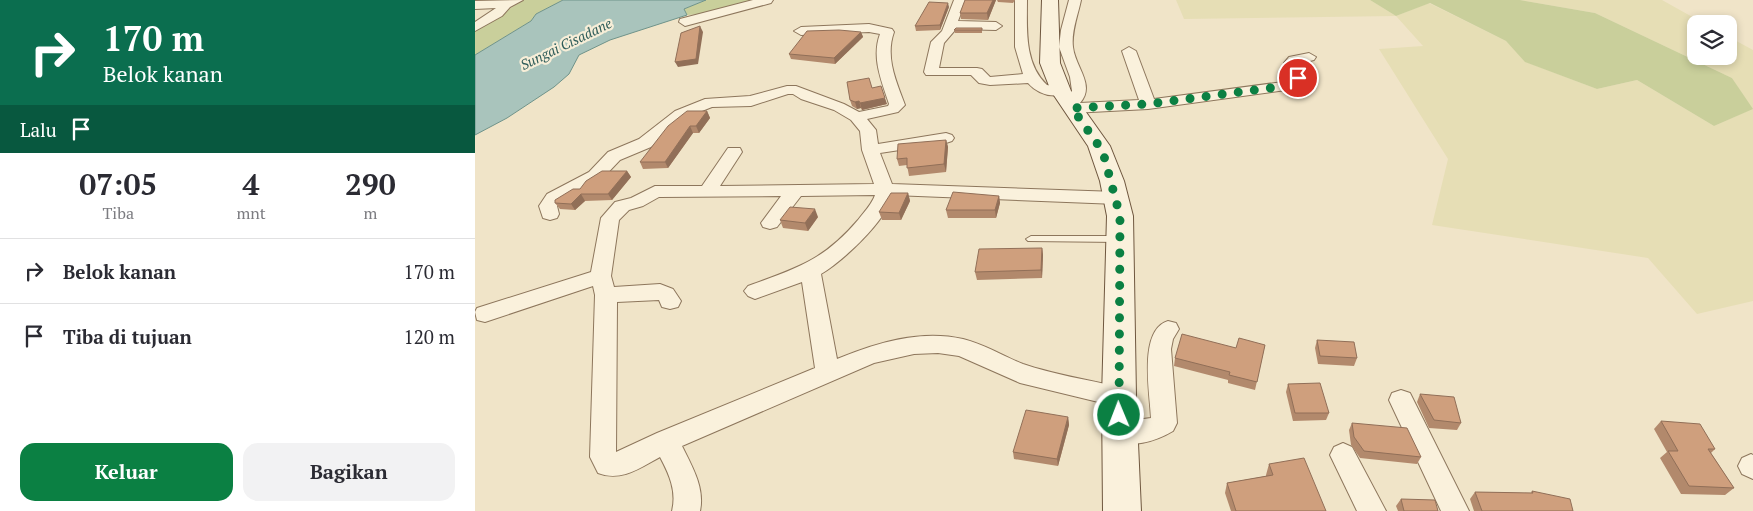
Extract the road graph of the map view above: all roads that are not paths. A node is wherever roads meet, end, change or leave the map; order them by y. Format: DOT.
graph roads {
  1 [pos="767,0"];
  2 [pos="960,0"];
  3 [pos="1021,0"];
  4 [pos="1050,0"];
  5 [pos="1075,0"];
  6 [pos="505,2"];
  7 [pos="475,5"];
  8 [pos="685,22"];
  9 [pos="951,25"];
  10 [pos="996,26"];
  11 [pos="475,27"];
  12 [pos="801,30"];
  13 [pos="1129,51"];
  14 [pos="1309,57"];
  15 [pos="1030,78"];
  16 [pos="1067,101"];
  17 [pos="1148,104"];
  18 [pos="857,117"];
  19 [pos="946,138"];
  20 [pos="870,150"];
  21 [pos="734,152"];
  22 [pos="885,189"];
  23 [pos="707,192"];
  24 [pos="794,192"];
  25 [pos="1117,198"];
  26 [pos="550,214"];
  27 [pos="770,223"];
  28 [pos="1031,238"];
  29 [pos="1120,239"];
  30 [pos="810,272"];
  31 [pos="603,286"];
  32 [pos="755,290"];
  33 [pos="670,301"];
  34 [pos="485,314"];
  35 [pos="1168,329"];
  36 [pos="828,373"];
  37 [pos="1119,397"];
  38 [pos="1401,400"];
  39 [pos="1120,433"];
  40 [pos="666,441"];
  41 [pos="1343,455"];
  42 [pos="686,511"];
  43 [pos="1122,511"];
  44 [pos="1372,511"];
  45 [pos="1455,511"];
  1 -- 8 [label="street"];
  2 -- 9 [label="street"];
  3 -- 15 [label="street"];
  4 -- 16 [label="main road"];
  5 -- 16 [label="street"];
  6 -- 7 [label="street"];
  6 -- 11 [label="street"];
  9 -- 10 [label="street"];
  9 -- 15 [label="street"];
  12 -- 18 [label="street"];
  13 -- 17 [label="street"];
  14 -- 17 [label="street"];
  15 -- 16 [label="street"];
  16 -- 17 [label="street"];
  16 -- 25 [label="main road"];
  18 -- 20 [label="street"];
  18 -- 26 [label="street"];
  19 -- 20 [label="street"];
  20 -- 22 [label="street"];
  21 -- 23 [label="street"];
  22 -- 24 [label="street"];
  22 -- 25 [label="street"];
  22 -- 30 [label="street"];
  23 -- 24 [label="street"];
  23 -- 31 [label="street"];
  24 -- 27 [label="street"];
  25 -- 29 [label="main road"];
  28 -- 29 [label="lane"];
  29 -- 37 [label="main road"];
  30 -- 32 [label="street"];
  30 -- 36 [label="street"];
  31 -- 33 [label="street"];
  31 -- 34 [label="street"];
  31 -- 40 [label="street"];
  35 -- 39 [label="street"];
  36 -- 37 [label="street"];
  36 -- 40 [label="street"];
  37 -- 39 [label="main road"];
  38 -- 45 [label="street"];
  39 -- 43 [label="main road"];
  40 -- 42 [label="street"];
  41 -- 44 [label="street"];
}
